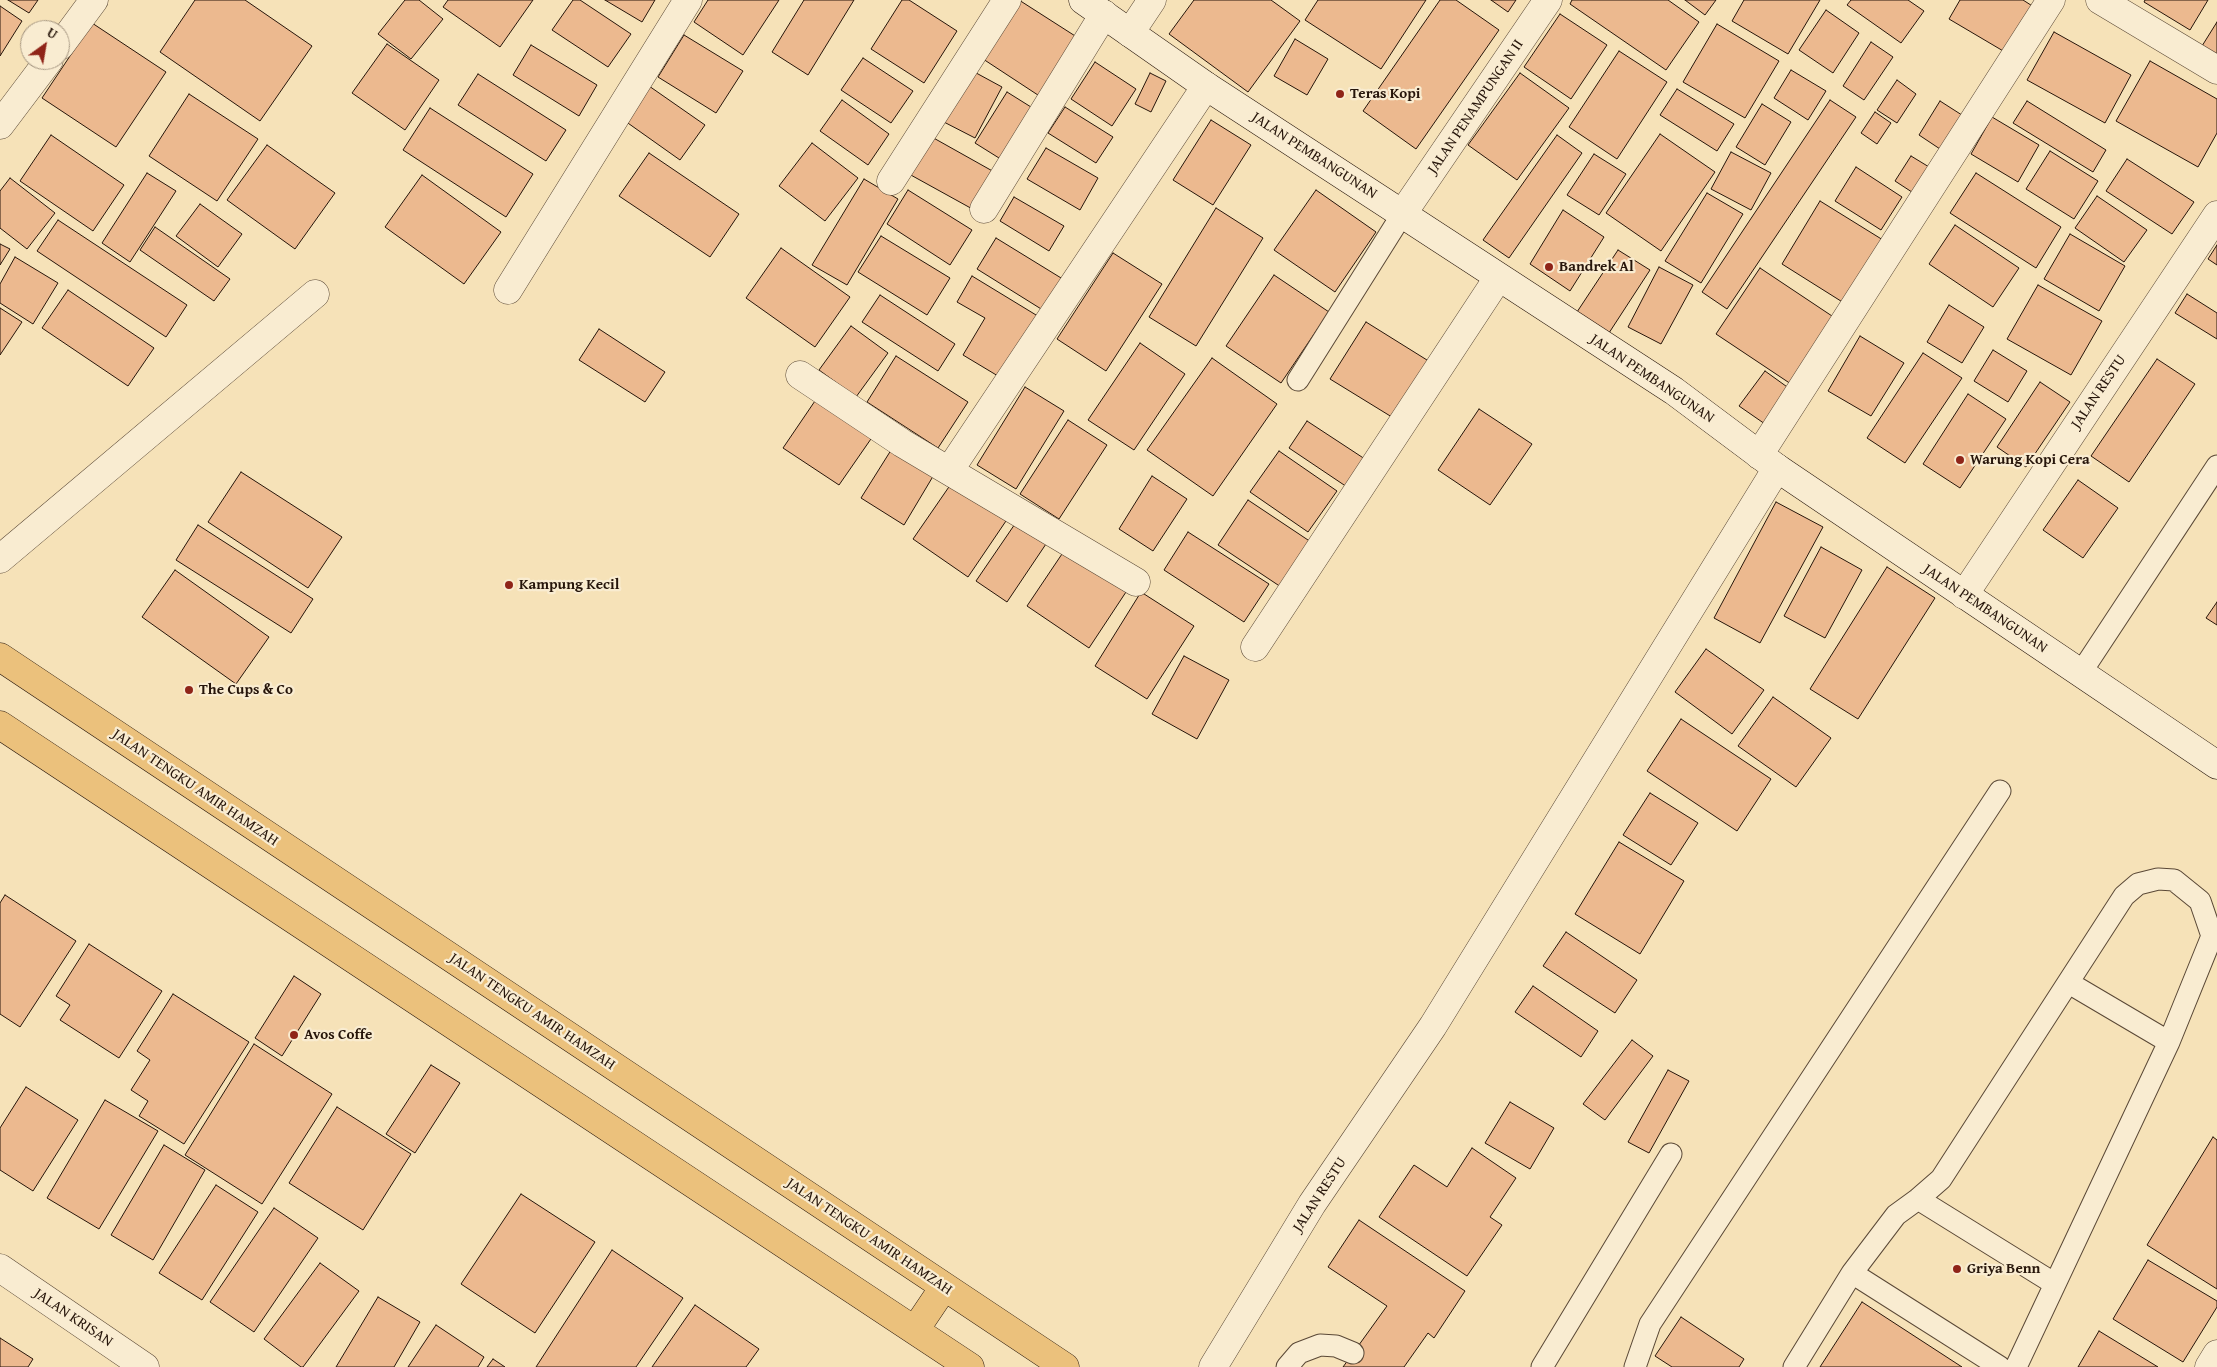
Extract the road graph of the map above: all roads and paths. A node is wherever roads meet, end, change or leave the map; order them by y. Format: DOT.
graph roads {
  1 [pos="94,0"];
  2 [pos="688,0"];
  3 [pos="1007,0"];
  4 [pos="1152,0"];
  5 [pos="1548,0"];
  6 [pos="2051,0"];
  7 [pos="2108,2"];
  8 [pos="1094,7"];
  9 [pos="70,32"];
  10 [pos="1130,33"];
  11 [pos="41,70"];
  12 [pos="2217,70"];
  13 [pos="1206,86"];
  14 [pos="0,125"];
  15 [pos="891,181"];
  16 [pos="984,209"];
  17 [pos="1403,213"];
  18 [pos="2217,215"];
  19 [pos="1498,278"];
  20 [pos="508,290"];
  21 [pos="315,294"];
  22 [pos="800,374"];
  23 [pos="1298,380"];
  24 [pos="1768,461"];
  25 [pos="2217,466"];
  26 [pos="949,471"];
  27 [pos="0,559"];
  28 [pos="1136,582"];
  29 [pos="1964,595"];
  30 [pos="1255,647"];
  31 [pos="0,657"];
  32 [pos="2080,674"];
  33 [pos="0,725"];
  34 [pos="2217,765"];
  35 [pos="2000,791"];
  36 [pos="2069,983"];
  37 [pos="2170,1042"];
  38 [pos="1671,1154"];
  39 [pos="1918,1199"];
  40 [pos="0,1268"];
  41 [pos="1852,1273"];
  42 [pos="2055,1284"];
  43 [pos="944,1287"];
  44 [pos="915,1330"];
  45 [pos="1352,1353"];
  46 [pos="2217,1354"];
  47 [pos="145,1367"];
  48 [pos="970,1367"];
  49 [pos="1065,1367"];
  50 [pos="1213,1367"];
  51 [pos="1287,1367"];
  52 [pos="1542,1367"];
  53 [pos="1635,1367"];
  54 [pos="1794,1367"];
  55 [pos="2000,1367"];
  56 [pos="2016,1367"];
  57 [pos="2209,1367"];
  1 -- 9 [label="street"];
  2 -- 20 [label="street"];
  3 -- 15 [label="street"];
  4 -- 10 [label="street"];
  5 -- 17 [label="street, JALAN PENAMPUNGAN II"];
  6 -- 24 [label="street, JALAN RESTU"];
  7 -- 12 [label="street"];
  8 -- 10 [label="street, JALAN PEMBANGUNAN"];
  8 -- 16 [label="street"];
  10 -- 13 [label="street, JALAN PEMBANGUNAN"];
  11 -- 14 [label="street"];
  13 -- 17 [label="street, JALAN PEMBANGUNAN"];
  13 -- 26 [label="street"];
  17 -- 19 [label="street, JALAN PEMBANGUNAN"];
  17 -- 23 [label="lane"];
  18 -- 29 [label="street, JALAN RESTU"];
  19 -- 24 [label="street, JALAN PEMBANGUNAN"];
  19 -- 30 [label="street"];
  21 -- 27 [label="street"];
  22 -- 26 [label="street"];
  24 -- 29 [label="street, JALAN PEMBANGUNAN"];
  24 -- 50 [label="street, JALAN RESTU"];
  25 -- 32 [label="lane"];
  26 -- 28 [label="street"];
  29 -- 32 [label="street, JALAN PEMBANGUNAN"];
  31 -- 43 [label="main road, JALAN TENGKU AMIR HAMZAH"];
  32 -- 34 [label="street, JALAN PEMBANGUNAN"];
  33 -- 44 [label="main road"];
  35 -- 53 [label="lane"];
  36 -- 37 [label="lane"];
  36 -- 37 [label="lane"];
  36 -- 39 [label="lane"];
  37 -- 42 [label="lane"];
  38 -- 52 [label="lane"];
  39 -- 41 [label="lane"];
  39 -- 42 [label="lane"];
  40 -- 47 [label="street, JALAN KRISAN"];
  41 -- 54 [label="lane"];
  41 -- 55 [label="lane"];
  42 -- 56 [label="lane"];
  43 -- 44 [label="main road"];
  43 -- 49 [label="main road, JALAN TENGKU AMIR HAMZAH"];
  44 -- 48 [label="main road"];
  45 -- 51 [label="lane"];
  46 -- 57 [label="street"];
}
